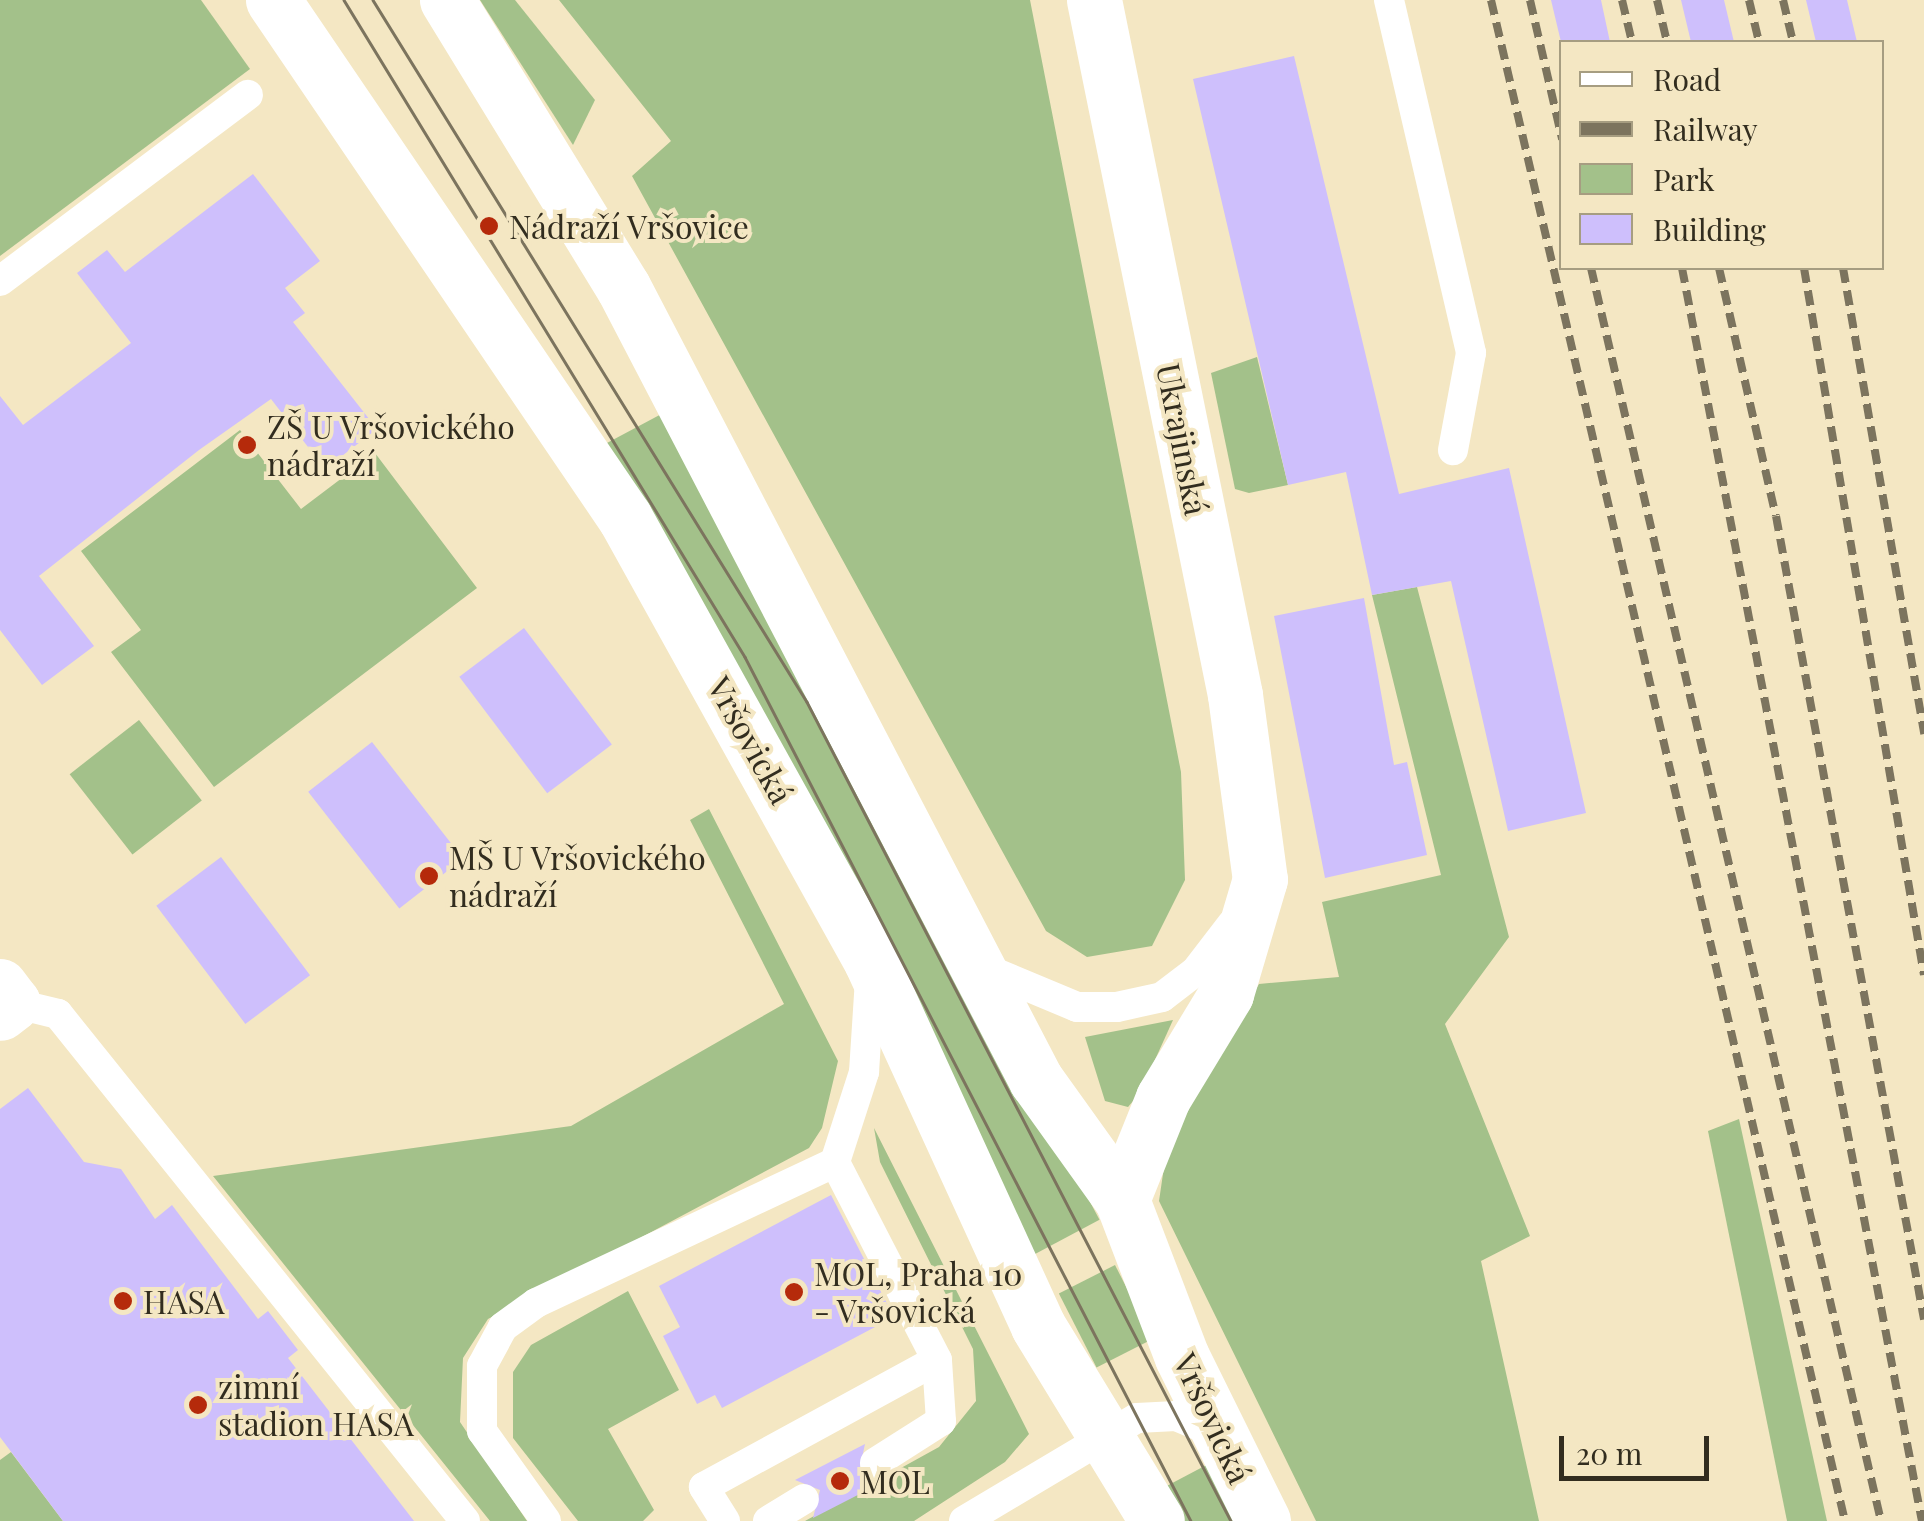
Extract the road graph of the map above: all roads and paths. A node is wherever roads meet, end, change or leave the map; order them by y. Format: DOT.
graph roads {
  1 [pos="274,0"];
  2 [pos="447,0"];
  3 [pos="1094,0"];
  4 [pos="1389,0"];
  5 [pos="248,94"];
  6 [pos="0,281"];
  7 [pos="1453,450"];
  8 [pos="1260,879"];
  9 [pos="871,962"];
  10 [pos="977,964"];
  11 [pos="4,1001"];
  12 [pos="835,1162"];
  13 [pos="1122,1200"];
  14 [pos="937,1360"];
  15 [pos="1105,1432"];
  16 [pos="1219,1434"];
  17 [pos="874,1463"];
  18 [pos="804,1499"];
  19 [pos="465,1521"];
  20 [pos="546,1521"];
  21 [pos="725,1521"];
  22 [pos="768,1521"];
  23 [pos="964,1521"];
  24 [pos="1158,1521"];
  25 [pos="1263,1521"];
  1 -- 9 [label="main road, Vršovická"];
  2 -- 10 [label="main road, Vršovická"];
  3 -- 8 [label="main road, Ukrajinská"];
  4 -- 7 [label="lane"];
  5 -- 6 [label="lane"];
  8 -- 10 [label="lane"];
  8 -- 13 [label="main road, Ukrajinská"];
  9 -- 12 [label="lane"];
  9 -- 15 [label="main road, Vršovická"];
  10 -- 13 [label="main road, Vršovická"];
  11 -- 19 [label="lane"];
  12 -- 14 [label="lane"];
  12 -- 20 [label="lane"];
  13 -- 16 [label="main road, Vršovická"];
  14 -- 17 [label="lane"];
  14 -- 21 [label="lane"];
  15 -- 16 [label="lane"];
  15 -- 23 [label="lane"];
  15 -- 24 [label="main road, Vršovická"];
  16 -- 25 [label="main road, Vršovická"];
  18 -- 22 [label="lane"];
}
